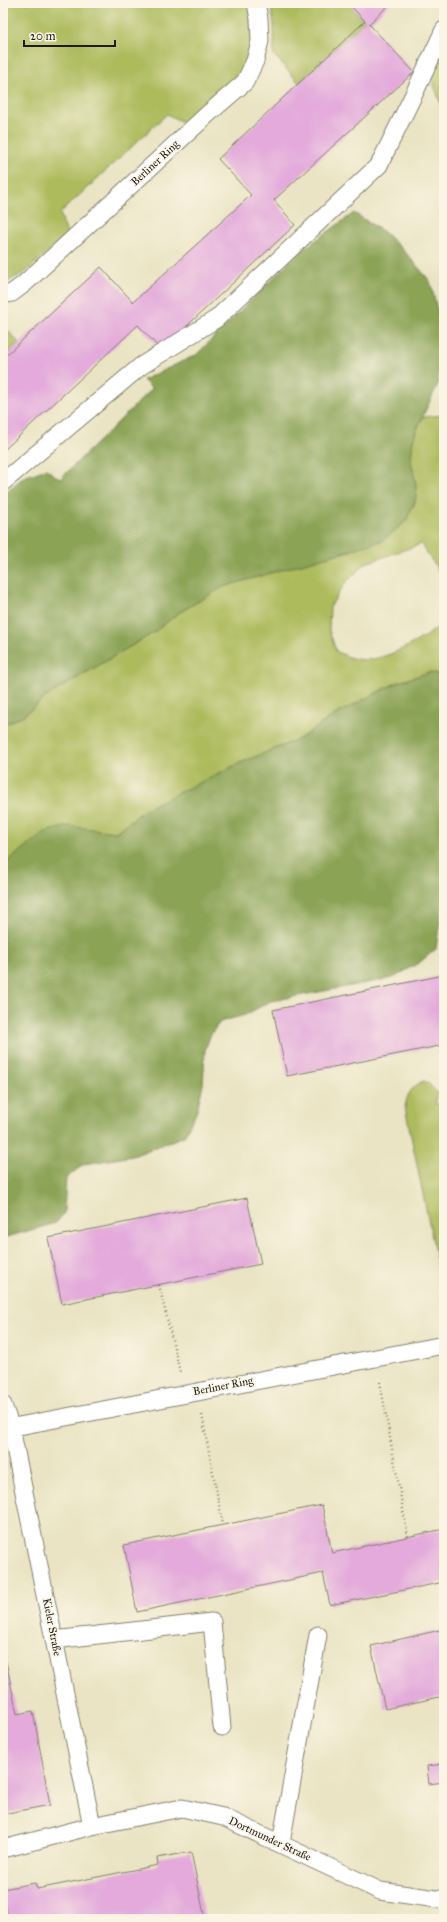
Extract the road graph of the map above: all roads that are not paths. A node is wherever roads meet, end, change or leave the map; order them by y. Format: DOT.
graph roads {
  1 [pos="256,3"];
  2 [pos="444,30"];
  3 [pos="3,295"];
  4 [pos="3,482"];
  5 [pos="444,1345"];
  6 [pos="3,1405"];
  7 [pos="7,1428"];
  8 [pos="318,1635"];
  9 [pos="54,1640"];
  10 [pos="222,1727"];
  11 [pos="92,1826"];
  12 [pos="280,1843"];
  13 [pos="3,1849"];
  14 [pos="444,1900"];
  1 -- 3 [label="lane, Berliner Ring"];
  2 -- 4 [label="lane"];
  5 -- 7 [label="lane, Berliner Ring"];
  6 -- 7 [label="lane, Kieler Straße"];
  7 -- 9 [label="lane, Kieler Straße"];
  8 -- 12 [label="lane"];
  9 -- 10 [label="lane"];
  9 -- 11 [label="lane, Kieler Straße"];
  11 -- 12 [label="lane, Dortmunder Straße"];
  11 -- 13 [label="lane, Dortmunder Straße"];
  12 -- 14 [label="lane, Dortmunder Straße"];
}
